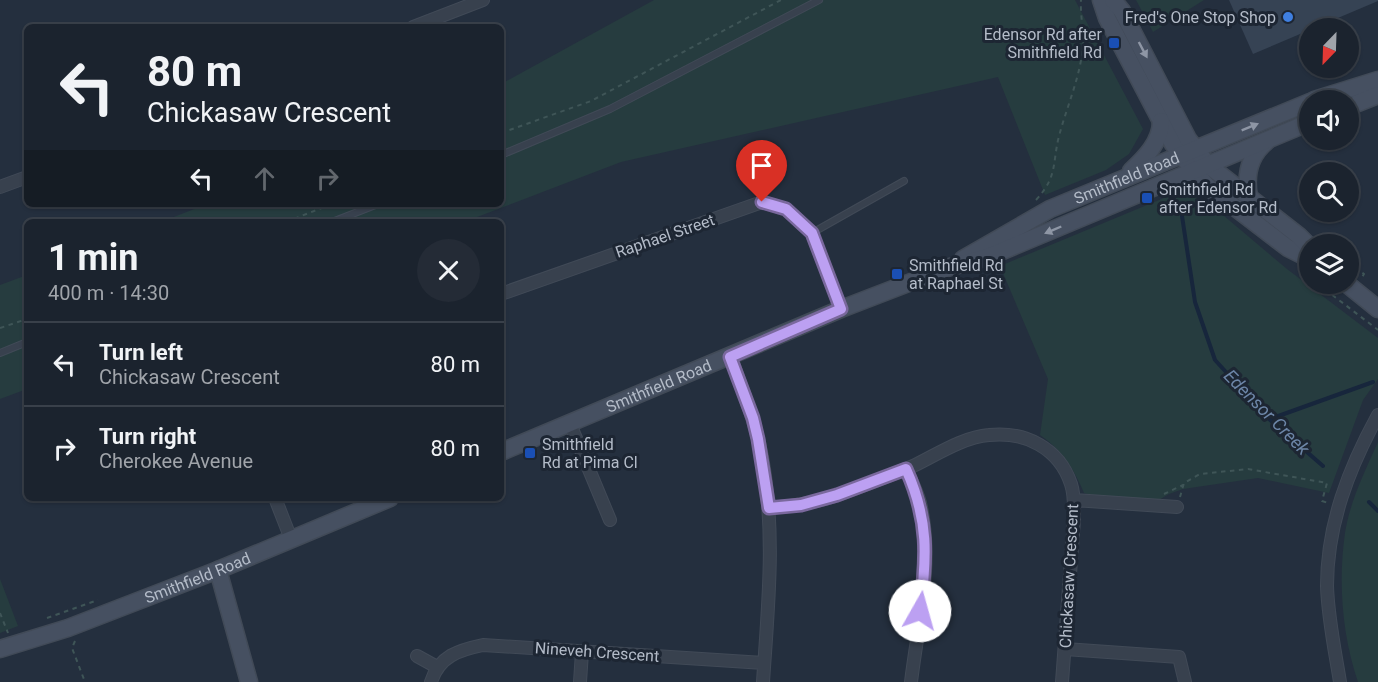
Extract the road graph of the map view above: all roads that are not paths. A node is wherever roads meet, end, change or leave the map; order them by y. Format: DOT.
graph roads {
  1 [pos="483,0"];
  2 [pos="819,0"];
  3 [pos="1101,0"];
  4 [pos="1113,0"];
  5 [pos="421,24"];
  6 [pos="1378,80"];
  7 [pos="1346,90"];
  8 [pos="1378,95"];
  9 [pos="1359,102"];
  10 [pos="1299,107"];
  11 [pos="1161,121"];
  12 [pos="1299,126"];
  13 [pos="1271,137"];
  14 [pos="1188,152"];
  15 [pos="504,154"];
  16 [pos="1201,168"];
  17 [pos="1127,176"];
  18 [pos="24,178"];
  19 [pos="904,181"];
  20 [pos="0,188"];
  21 [pos="1249,196"];
  22 [pos="370,207"];
  23 [pos="340,219"];
  24 [pos="812,233"];
  25 [pos="1299,236"];
  26 [pos="1299,254"];
  27 [pos="950,267"];
  28 [pos="504,293"];
  29 [pos="1359,294"];
  30 [pos="841,309"];
  31 [pos="1378,309"];
  32 [pos="24,343"];
  33 [pos="0,352"];
  34 [pos="730,357"];
  35 [pos="1378,415"];
  36 [pos="570,424"];
  37 [pos="504,451"];
  38 [pos="906,469"];
  39 [pos="1074,500"];
  40 [pos="276,501"];
  41 [pos="383,501"];
  42 [pos="1177,507"];
  43 [pos="769,508"];
  44 [pos="610,520"];
  45 [pos="291,538"];
  46 [pos="219,570"];
  47 [pos="0,649"];
  48 [pos="1065,649"];
  49 [pos="582,652"];
  50 [pos="417,656"];
  51 [pos="764,663"];
  52 [pos="437,667"];
  53 [pos="249,682"];
  54 [pos="431,682"];
  55 [pos="580,682"];
  56 [pos="763,682"];
  57 [pos="911,682"];
  58 [pos="1062,682"];
  59 [pos="1185,682"];
  60 [pos="1340,682"];
  1 -- 5 [label="street"];
  2 -- 15 [label="lane"];
  3 -- 11 [label="main road"];
  4 -- 14 [label="main road, one-way"];
  6 -- 7 [label="main road"];
  8 -- 9 [label="main road"];
  14 -- 10 [label="main road, Smithfield Road, one-way"];
  11 -- 14 [label="main road"];
  11 -- 17 [label="main road"];
  12 -- 13 [label="main road, Smithfield Road"];
  13 -- 16 [label="main road, Smithfield Road"];
  13 -- 21 [label="main road"];
  14 -- 16 [label="main road"];
  14 -- 17 [label="main road, Smithfield Road"];
  16 -- 21 [label="main road"];
  16 -- 26 [label="main road"];
  16 -- 27 [label="main road, Smithfield Road, one-way"];
  17 -- 27 [label="main road, Smithfield Road"];
  18 -- 20 [label="street"];
  19 -- 24 [label="lane"];
  21 -- 25 [label="main road"];
  22 -- 23 [label="lane"];
  24 -- 28 [label="street, Raphael Street"];
  24 -- 30 [label="street, Raphael Street"];
  27 -- 30 [label="main road, Smithfield Road"];
  29 -- 31 [label="main road"];
  30 -- 34 [label="main road, Smithfield Road"];
  32 -- 33 [label="lane"];
  34 -- 36 [label="main road, Smithfield Road"];
  34 -- 43 [label="street"];
  35 -- 60 [label="street"];
  36 -- 37 [label="main road, Smithfield Road"];
  36 -- 44 [label="street"];
  38 -- 39 [label="street, Chickasaw Crescent"];
  38 -- 43 [label="street, Chickasaw Crescent"];
  38 -- 57 [label="street"];
  39 -- 42 [label="street"];
  39 -- 48 [label="street, Chickasaw Crescent"];
  40 -- 45 [label="street"];
  41 -- 45 [label="main road, Smithfield Road"];
  43 -- 51 [label="street"];
  45 -- 46 [label="main road, Smithfield Road"];
  46 -- 47 [label="main road, Smithfield Road"];
  46 -- 53 [label="main road"];
  48 -- 58 [label="street, Chickasaw Crescent"];
  48 -- 59 [label="street"];
  49 -- 51 [label="street, Nineveh Crescent"];
  49 -- 52 [label="street, Nineveh Crescent"];
  49 -- 55 [label="street"];
  50 -- 52 [label="street"];
  51 -- 56 [label="street"];
  52 -- 54 [label="street"];
}
